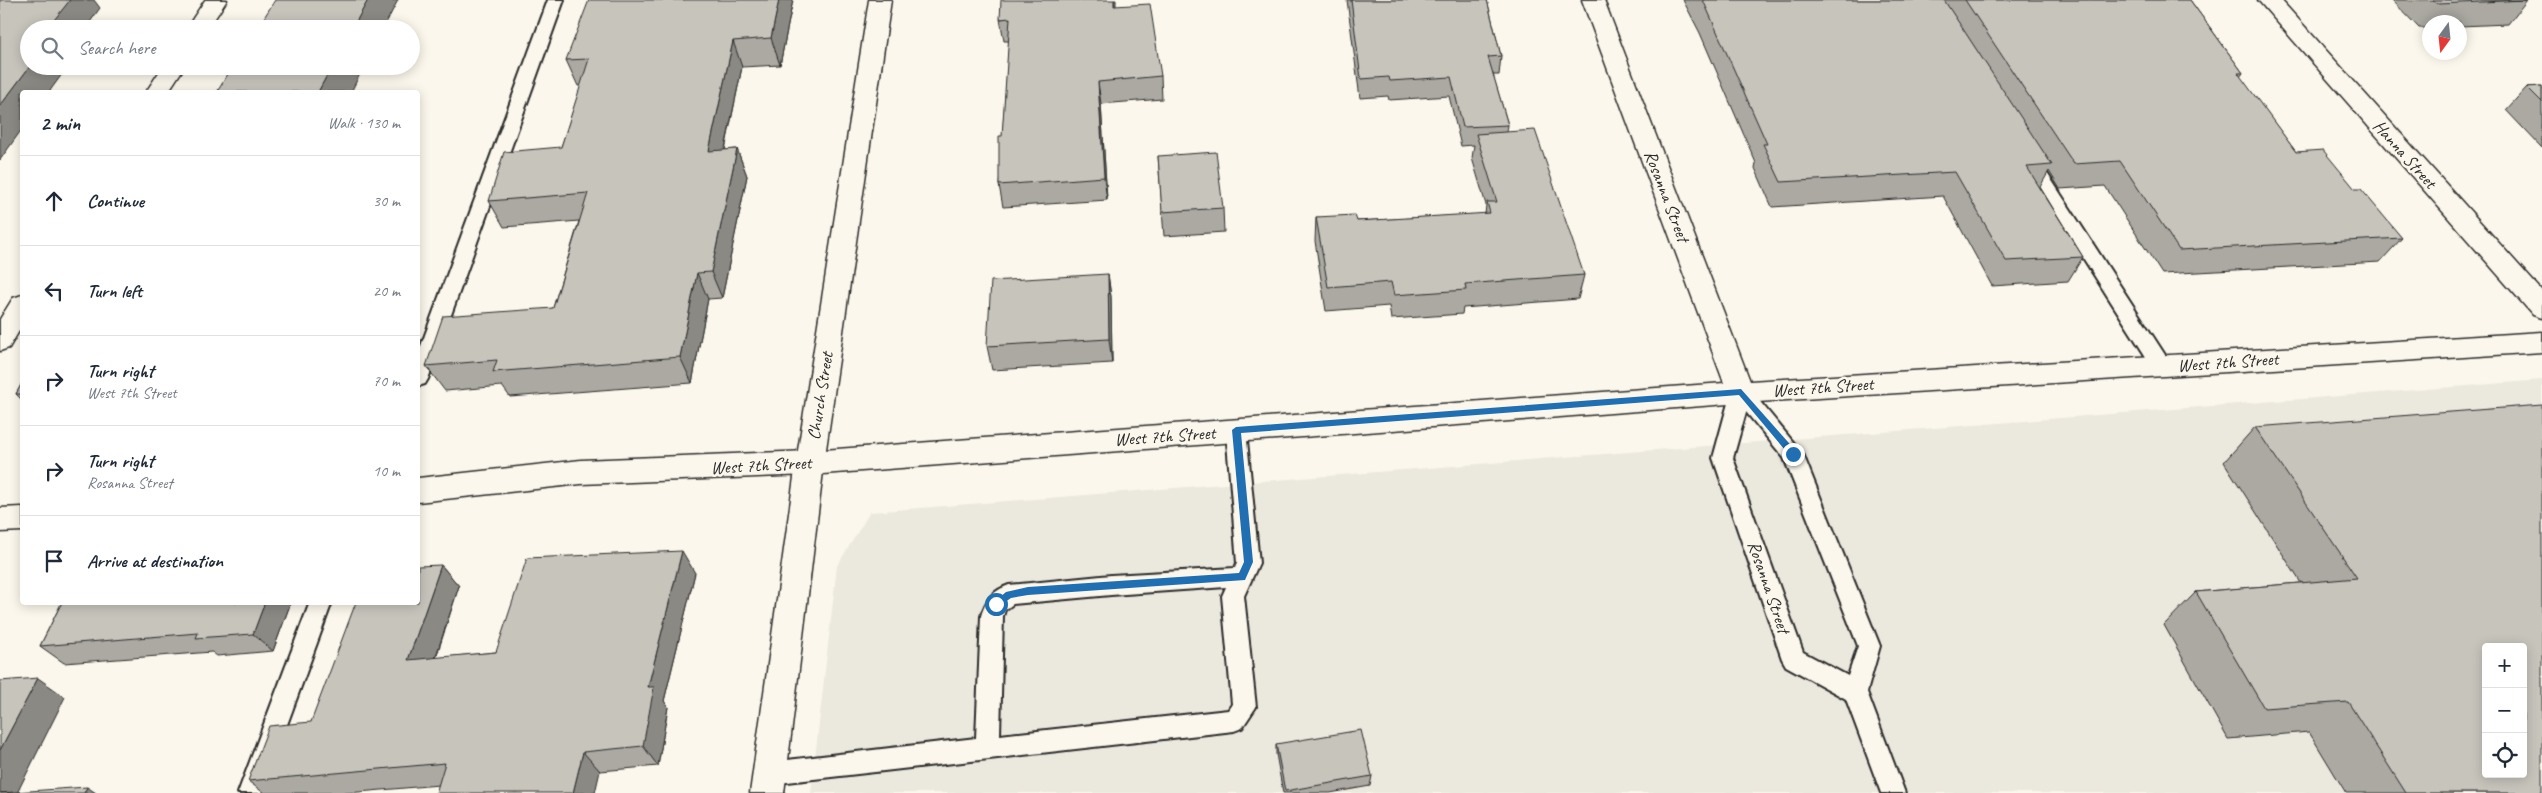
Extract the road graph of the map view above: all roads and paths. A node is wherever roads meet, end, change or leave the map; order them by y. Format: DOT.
graph roads {
  1 [pos="216,0"];
  2 [pos="556,0"];
  3 [pos="880,0"];
  4 [pos="1593,0"];
  5 [pos="2269,0"];
  6 [pos="204,20"];
  7 [pos="168,75"];
  8 [pos="158,90"];
  9 [pos="2018,142"];
  10 [pos="20,308"];
  11 [pos="2542,308"];
  12 [pos="0,341"];
  13 [pos="2542,342"];
  14 [pos="2162,366"];
  15 [pos="420,374"];
  16 [pos="1741,392"];
  17 [pos="1236,430"];
  18 [pos="810,463"];
  19 [pos="420,490"];
  20 [pos="20,519"];
  21 [pos="0,520"];
  22 [pos="1242,577"];
  23 [pos="320,605"];
  24 [pos="1855,692"];
  25 [pos="988,748"];
  26 [pos="768,783"];
  27 [pos="250,793"];
  28 [pos="1893,793"];
  1 -- 6 [label="street"];
  2 -- 15 [label="lane"];
  3 -- 18 [label="street, Church Street"];
  4 -- 16 [label="street, Rosanna Street"];
  5 -- 11 [label="street, Hanna Street"];
  7 -- 8 [label="street"];
  9 -- 14 [label="lane"];
  10 -- 12 [label="street"];
  13 -- 14 [label="street, West 7th Street"];
  14 -- 16 [label="street, West 7th Street"];
  16 -- 17 [label="street, West 7th Street"];
  16 -- 24 [label="lane, Rosanna Street"];
  16 -- 24 [label="lane, Rosanna Street"];
  17 -- 18 [label="street, West 7th Street"];
  17 -- 22 [label="lane"];
  18 -- 19 [label="street, West 7th Street"];
  18 -- 26 [label="street, Church Street"];
  20 -- 21 [label="street"];
  22 -- 25 [label="lane"];
  22 -- 25 [label="lane"];
  23 -- 27 [label="lane"];
  24 -- 28 [label="lane"];
  25 -- 26 [label="lane"];
}
